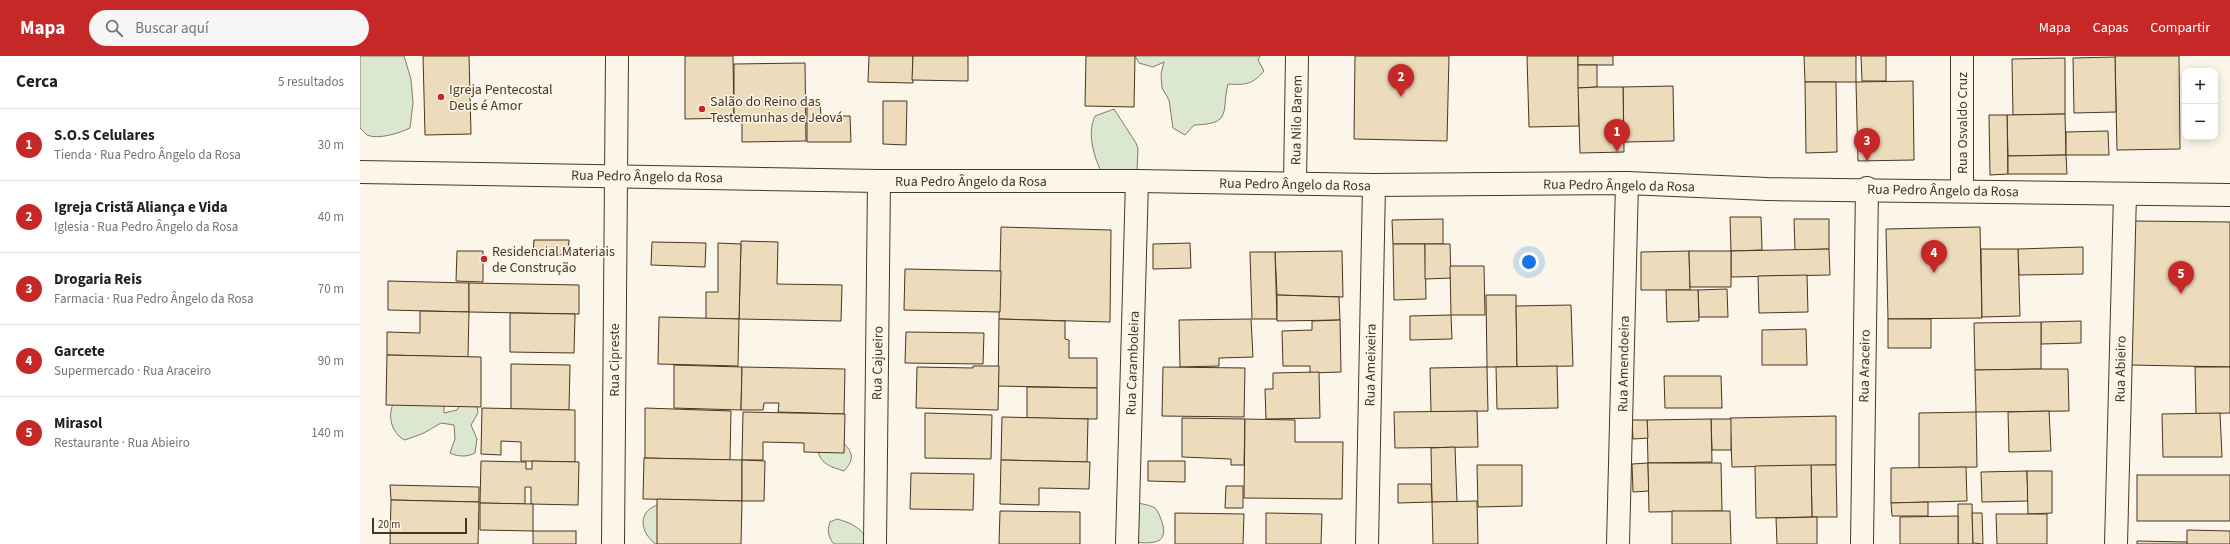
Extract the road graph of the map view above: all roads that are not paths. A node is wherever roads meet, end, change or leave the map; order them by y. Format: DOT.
graph roads {
  1 [pos="618,56"];
  2 [pos="1296,56"];
  3 [pos="1962,56"];
  4 [pos="360,172"];
  5 [pos="615,176"];
  6 [pos="879,181"];
  7 [pos="1138,181"];
  8 [pos="1295,183"];
  9 [pos="1627,183"];
  10 [pos="1374,185"];
  11 [pos="1867,188"];
  12 [pos="1962,191"];
  13 [pos="2125,194"];
  14 [pos="2230,195"];
  15 [pos="613,544"];
  16 [pos="875,544"];
  17 [pos="1127,544"];
  18 [pos="1367,544"];
  19 [pos="1618,544"];
  20 [pos="1862,544"];
  21 [pos="2116,544"];
  1 -- 5 [label="street, Rua Cipreste"];
  2 -- 8 [label="street, Rua Nilo Barem"];
  3 -- 12 [label="street, Rua Osvaldo Cruz"];
  4 -- 5 [label="street, Rua Pedro Ângelo da Rosa"];
  5 -- 6 [label="street, Rua Pedro Ângelo da Rosa"];
  5 -- 15 [label="street, Rua Cipreste"];
  6 -- 7 [label="street, Rua Pedro Ângelo da Rosa"];
  6 -- 16 [label="street, Rua Cajueiro"];
  7 -- 8 [label="street, Rua Pedro Ângelo da Rosa"];
  7 -- 17 [label="street, Rua Caramboleira"];
  8 -- 10 [label="street, Rua Pedro Ângelo da Rosa"];
  9 -- 10 [label="street, Rua Pedro Ângelo da Rosa"];
  9 -- 11 [label="street, Rua Pedro Ângelo da Rosa"];
  9 -- 19 [label="street, Rua Amendoeira"];
  10 -- 18 [label="street, Rua Ameixeira"];
  11 -- 12 [label="street, Rua Pedro Ângelo da Rosa"];
  11 -- 20 [label="street, Rua Araceiro"];
  12 -- 13 [label="street, Rua Pedro Ângelo da Rosa"];
  13 -- 14 [label="street, Rua Pedro Ângelo da Rosa"];
  13 -- 21 [label="street, Rua Abieiro"];
}
